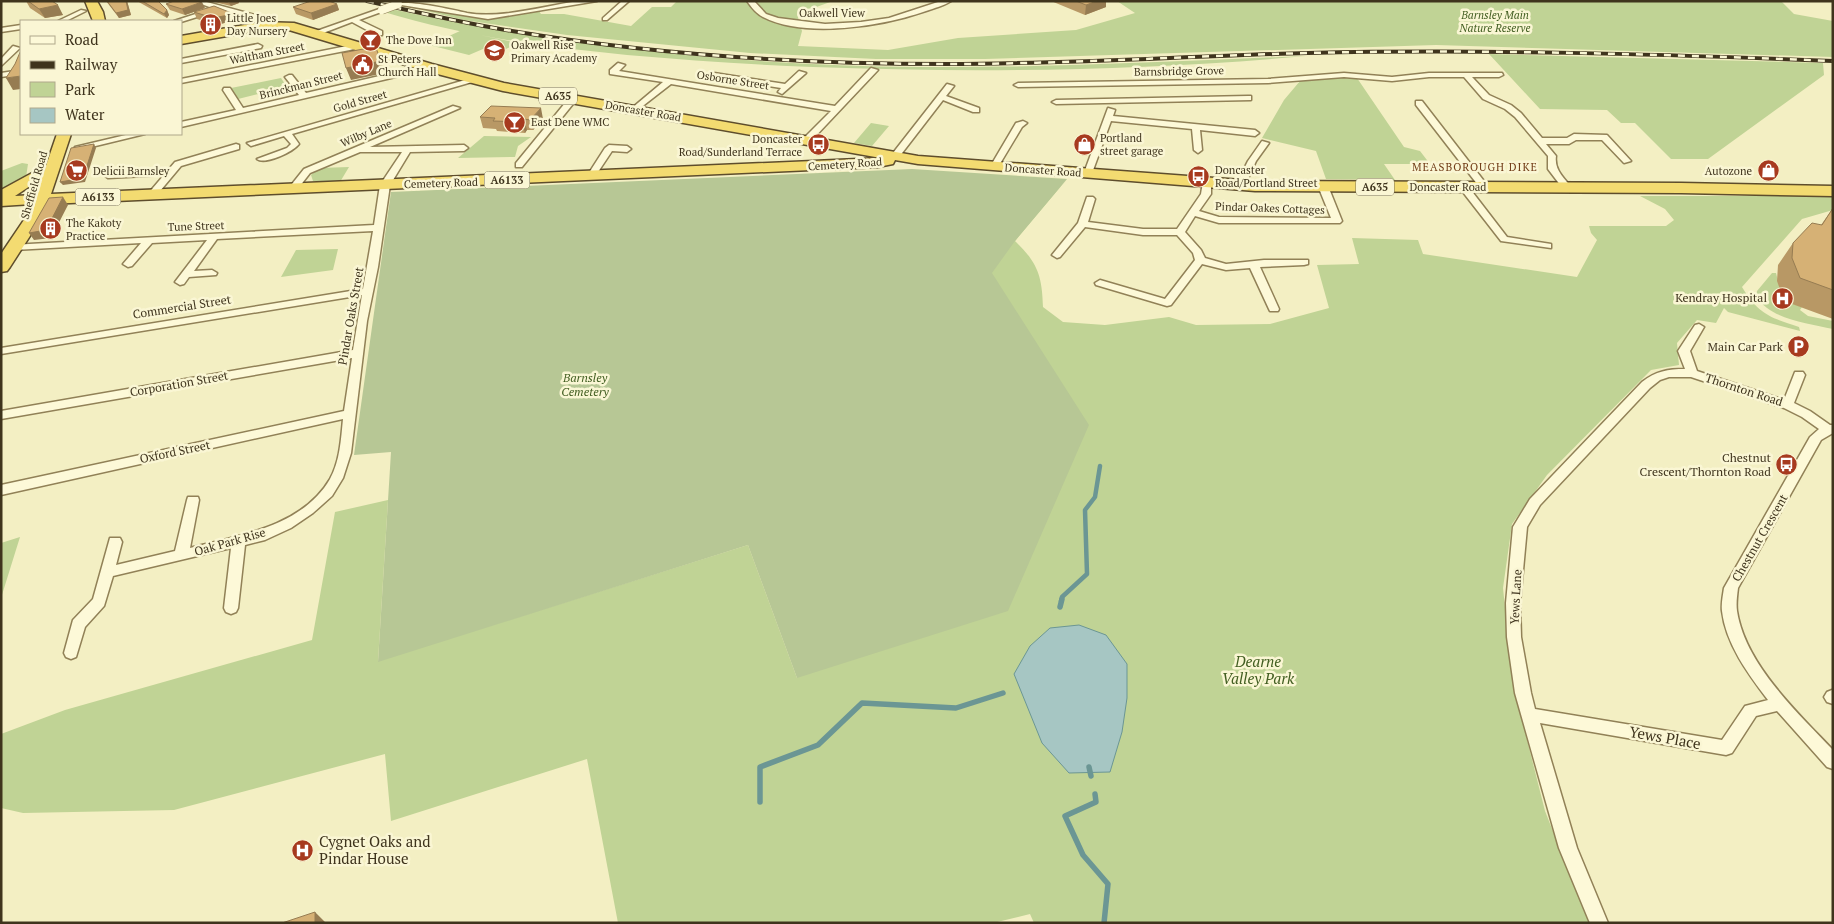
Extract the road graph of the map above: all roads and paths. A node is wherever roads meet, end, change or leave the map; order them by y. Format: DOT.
graph roads {
  1 [pos="196,1"];
  2 [pos="594,1"];
  3 [pos="626,1"];
  4 [pos="750,1"];
  5 [pos="948,1"];
  6 [pos="217,8"];
  7 [pos="84,9"];
  8 [pos="605,19"];
  9 [pos="62,20"];
  10 [pos="99,20"];
  11 [pos="180,20"];
  12 [pos="353,20"];
  13 [pos="260,23"];
  14 [pos="20,27"];
  15 [pos="1,30"];
  16 [pos="315,33"];
  17 [pos="379,33"];
  18 [pos="182,40"];
  19 [pos="258,46"];
  20 [pos="357,46"];
  21 [pos="16,48"];
  22 [pos="182,61"];
  23 [pos="1,64"];
  24 [pos="621,65"];
  25 [pos="427,67"];
  26 [pos="874,70"];
  27 [pos="20,72"];
  28 [pos="802,73"];
  29 [pos="1,75"];
  30 [pos="1466,75"];
  31 [pos="1499,75"];
  32 [pos="1329,76"];
  33 [pos="289,78"];
  34 [pos="475,80"];
  35 [pos="669,81"];
  36 [pos="182,82"];
  37 [pos="1018,85"];
  38 [pos="700,86"];
  39 [pos="950,86"];
  40 [pos="1338,86"];
  41 [pos="787,87"];
  42 [pos="227,90"];
  43 [pos="304,96"];
  44 [pos="774,98"];
  45 [pos="942,98"];
  46 [pos="1248,98"];
  47 [pos="573,99"];
  48 [pos="1056,102"];
  49 [pos="1109,102"];
  50 [pos="1419,103"];
  51 [pos="456,108"];
  52 [pos="836,109"];
  53 [pos="635,110"];
  54 [pos="976,110"];
  55 [pos="241,112"];
  56 [pos="1109,118"];
  57 [pos="1023,124"];
  58 [pos="182,125"];
  59 [pos="1196,127"];
  60 [pos="1254,133"];
  61 [pos="287,134"];
  62 [pos="49,135"];
  63 [pos="64,135"];
  64 [pos="136,135"];
  65 [pos="806,140"];
  66 [pos="1539,141"];
  67 [pos="251,143"];
  68 [pos="1265,143"];
  69 [pos="79,147"];
  70 [pos="236,147"];
  71 [pos="464,148"];
  72 [pos="627,149"];
  73 [pos="356,150"];
  74 [pos="407,150"];
  75 [pos="1198,150"];
  76 [pos="896,156"];
  77 [pos="864,157"];
  78 [pos="261,159"];
  79 [pos="918,160"];
  80 [pos="1627,161"];
  81 [pos="878,163"];
  82 [pos="519,165"];
  83 [pos="994,166"];
  84 [pos="171,172"];
  85 [pos="1088,173"];
  86 [pos="108,175"];
  87 [pos="591,176"];
  88 [pos="34,177"];
  89 [pos="1207,182"];
  90 [pos="1241,184"];
  91 [pos="385,185"];
  92 [pos="1323,186"];
  93 [pos="1464,187"];
  94 [pos="1484,188"];
  95 [pos="1567,188"];
  96 [pos="293,189"];
  97 [pos="1833,191"];
  98 [pos="152,195"];
  99 [pos="1,196"];
  100 [pos="36,199"];
  101 [pos="1090,199"];
  102 [pos="1,201"];
  103 [pos="1194,213"];
  104 [pos="1083,224"];
  105 [pos="379,228"];
  106 [pos="1180,232"];
  107 [pos="214,238"];
  108 [pos="149,240"];
  109 [pos="17,241"];
  110 [pos="1548,246"];
  111 [pos="1057,255"];
  112 [pos="1200,260"];
  113 [pos="1304,262"];
  114 [pos="128,264"];
  115 [pos="1254,265"];
  116 [pos="1,268"];
  117 [pos="212,273"];
  118 [pos="1100,282"];
  119 [pos="368,291"];
  120 [pos="1274,309"];
  121 [pos="1700,327"];
  122 [pos="1,351"];
  123 [pos="358,353"];
  124 [pos="1692,373"];
  125 [pos="1799,375"];
  126 [pos="1788,405"];
  127 [pos="349,414"];
  128 [pos="1,415"];
  129 [pos="1830,429"];
  130 [pos="345,453"];
  131 [pos="1,490"];
  132 [pos="192,500"];
  133 [pos="116,542"];
  134 [pos="239,542"];
  135 [pos="181,556"];
  136 [pos="109,572"];
  137 [pos="231,608"];
  138 [pos="71,652"];
  139 [pos="1780,703"];
  140 [pos="1530,715"];
  141 [pos="1833,762"];
  142 [pos="1599,923"];
  1 -- 6 [label="street, Doncaster Road"];
  2 -- 12 [label="street, bridge"];
  3 -- 8 [label="street"];
  4 -- 5 [label="street, Oakwell View"];
  6 -- 11 [label="street"];
  6 -- 13 [label="street, Doncaster Road"];
  7 -- 9 [label="street"];
  7 -- 10 [label="highway"];
  12 -- 16 [label="street"];
  12 -- 17 [label="street"];
  13 -- 16 [label="highway, Doncaster Road / A635"];
  13 -- 18 [label="highway, A635"];
  14 -- 15 [label="street"];
  16 -- 20 [label="highway, Doncaster Road / A635"];
  19 -- 22 [label="street"];
  20 -- 25 [label="highway, Doncaster Road / A635"];
  20 -- 36 [label="street, Waltham Street"];
  21 -- 23 [label="street"];
  24 -- 35 [label="street, Osborne Street"];
  25 -- 34 [label="highway, Doncaster Road / A635"];
  25 -- 43 [label="street, Brinckman Street"];
  26 -- 52 [label="street"];
  27 -- 29 [label="street"];
  28 -- 41 [label="street"];
  30 -- 31 [label="street, Barnsbridge Grove"];
  30 -- 32 [label="street, Barnsbridge Grove"];
  30 -- 66 [label="street"];
  32 -- 37 [label="street, Barnsbridge Grove"];
  32 -- 40 [label="street"];
  33 -- 43 [label="street"];
  34 -- 47 [label="highway, Doncaster Road / A635"];
  34 -- 61 [label="street, Gold Street"];
  35 -- 38 [label="street, Osborne Street"];
  35 -- 53 [label="street"];
  38 -- 41 [label="street"];
  38 -- 44 [label="street, Osborne Street"];
  39 -- 45 [label="street"];
  41 -- 44 [label="street"];
  42 -- 55 [label="street"];
  43 -- 55 [label="street, Brinckman Street"];
  44 -- 52 [label="street, Osborne Street"];
  45 -- 54 [label="street"];
  45 -- 76 [label="street"];
  46 -- 49 [label="street"];
  47 -- 53 [label="highway, Doncaster Road / A635"];
  47 -- 82 [label="street"];
  48 -- 49 [label="street"];
  49 -- 56 [label="street"];
  50 -- 94 [label="street"];
  51 -- 73 [label="street, Wilby Lane"];
  52 -- 65 [label="street"];
  53 -- 65 [label="highway, Doncaster Road / A635"];
  55 -- 58 [label="street, Brinckman Street"];
  56 -- 59 [label="street"];
  56 -- 85 [label="street"];
  57 -- 83 [label="street"];
  59 -- 60 [label="street"];
  59 -- 75 [label="street"];
  61 -- 67 [label="street, Gold Street"];
  61 -- 78 [label="street"];
  62 -- 88 [label="highway, Sheffield Road"];
  63 -- 100 [label="highway, Sheffield Road"];
  64 -- 69 [label="street"];
  65 -- 77 [label="highway, Doncaster Road / A635"];
  66 -- 80 [label="street"];
  66 -- 95 [label="street"];
  68 -- 90 [label="street"];
  70 -- 84 [label="street"];
  71 -- 74 [label="street"];
  72 -- 87 [label="street"];
  73 -- 74 [label="street"];
  73 -- 96 [label="street, Wilby Lane"];
  74 -- 91 [label="street"];
  76 -- 77 [label="highway, Doncaster Road / A635"];
  76 -- 79 [label="highway, Doncaster Road / A635"];
  76 -- 81 [label="highway, Cemetery Road / A6133"];
  77 -- 81 [label="highway, Cemetery Road / A6133"];
  77 -- 87 [label="highway, Cemetery Road / A6133"];
  79 -- 81 [label="highway, A6133"];
  79 -- 83 [label="highway, Doncaster Road / A635"];
  83 -- 85 [label="highway, Doncaster Road / A635"];
  84 -- 86 [label="street"];
  84 -- 98 [label="street"];
  85 -- 89 [label="highway, Doncaster Road / A635"];
  87 -- 91 [label="highway, Cemetery Road / A6133"];
  88 -- 99 [label="highway"];
  88 -- 100 [label="highway, Sheffield Road"];
  89 -- 90 [label="highway, Doncaster Road / A635"];
  89 -- 103 [label="street"];
  90 -- 92 [label="highway, Doncaster Road / A635"];
  91 -- 96 [label="highway, Cemetery Road / A6133"];
  91 -- 105 [label="street, Pindar Oaks Street"];
  92 -- 93 [label="highway, Doncaster Road / A635"];
  92 -- 103 [label="street, Pindar Oakes Cottages"];
  93 -- 94 [label="highway, Doncaster Road / A635"];
  93 -- 110 [label="street"];
  94 -- 95 [label="highway, Doncaster Road / A635"];
  95 -- 97 [label="highway, Doncaster Road / A635"];
  96 -- 98 [label="highway, Cemetery Road / A6133"];
  98 -- 100 [label="highway, Cemetery Road / A6133"];
  100 -- 102 [label="highway, A6133"];
  100 -- 109 [label="highway, Sheffield Road"];
  101 -- 104 [label="street"];
  103 -- 106 [label="street"];
  104 -- 106 [label="street"];
  104 -- 111 [label="street"];
  105 -- 107 [label="street, Tune Street"];
  105 -- 119 [label="street, Pindar Oaks Street"];
  106 -- 112 [label="street"];
  107 -- 108 [label="street, Tune Street"];
  107 -- 117 [label="street"];
  108 -- 109 [label="street, Tune Street"];
  108 -- 114 [label="street"];
  109 -- 116 [label="highway, Sheffield Road"];
  112 -- 115 [label="street"];
  112 -- 118 [label="street"];
  113 -- 115 [label="street"];
  115 -- 120 [label="street"];
  119 -- 122 [label="street, Commercial Street"];
  119 -- 123 [label="street, Pindar Oaks Street"];
  121 -- 124 [label="street, Thornton Road"];
  123 -- 127 [label="street, Pindar Oaks Street"];
  123 -- 128 [label="street, Corporation Street"];
  124 -- 126 [label="street, Thornton Road"];
  124 -- 140 [label="street, Yews Lane"];
  125 -- 126 [label="street, Thornton Road"];
  126 -- 129 [label="street, Thornton Road"];
  127 -- 130 [label="street, Pindar Oaks Street"];
  127 -- 131 [label="street, Oxford Street"];
  129 -- 139 [label="street, Chestnut Crescent"];
  130 -- 134 [label="street, Oak Park Rise"];
  132 -- 135 [label="street"];
  133 -- 136 [label="street"];
  134 -- 135 [label="street, Oak Park Rise"];
  134 -- 137 [label="street"];
  135 -- 136 [label="street, Oak Park Rise"];
  136 -- 138 [label="street"];
  139 -- 140 [label="street, Yews Place"];
  139 -- 141 [label="street, Chestnut Crescent"];
  140 -- 142 [label="street, Yews Lane"];
}
